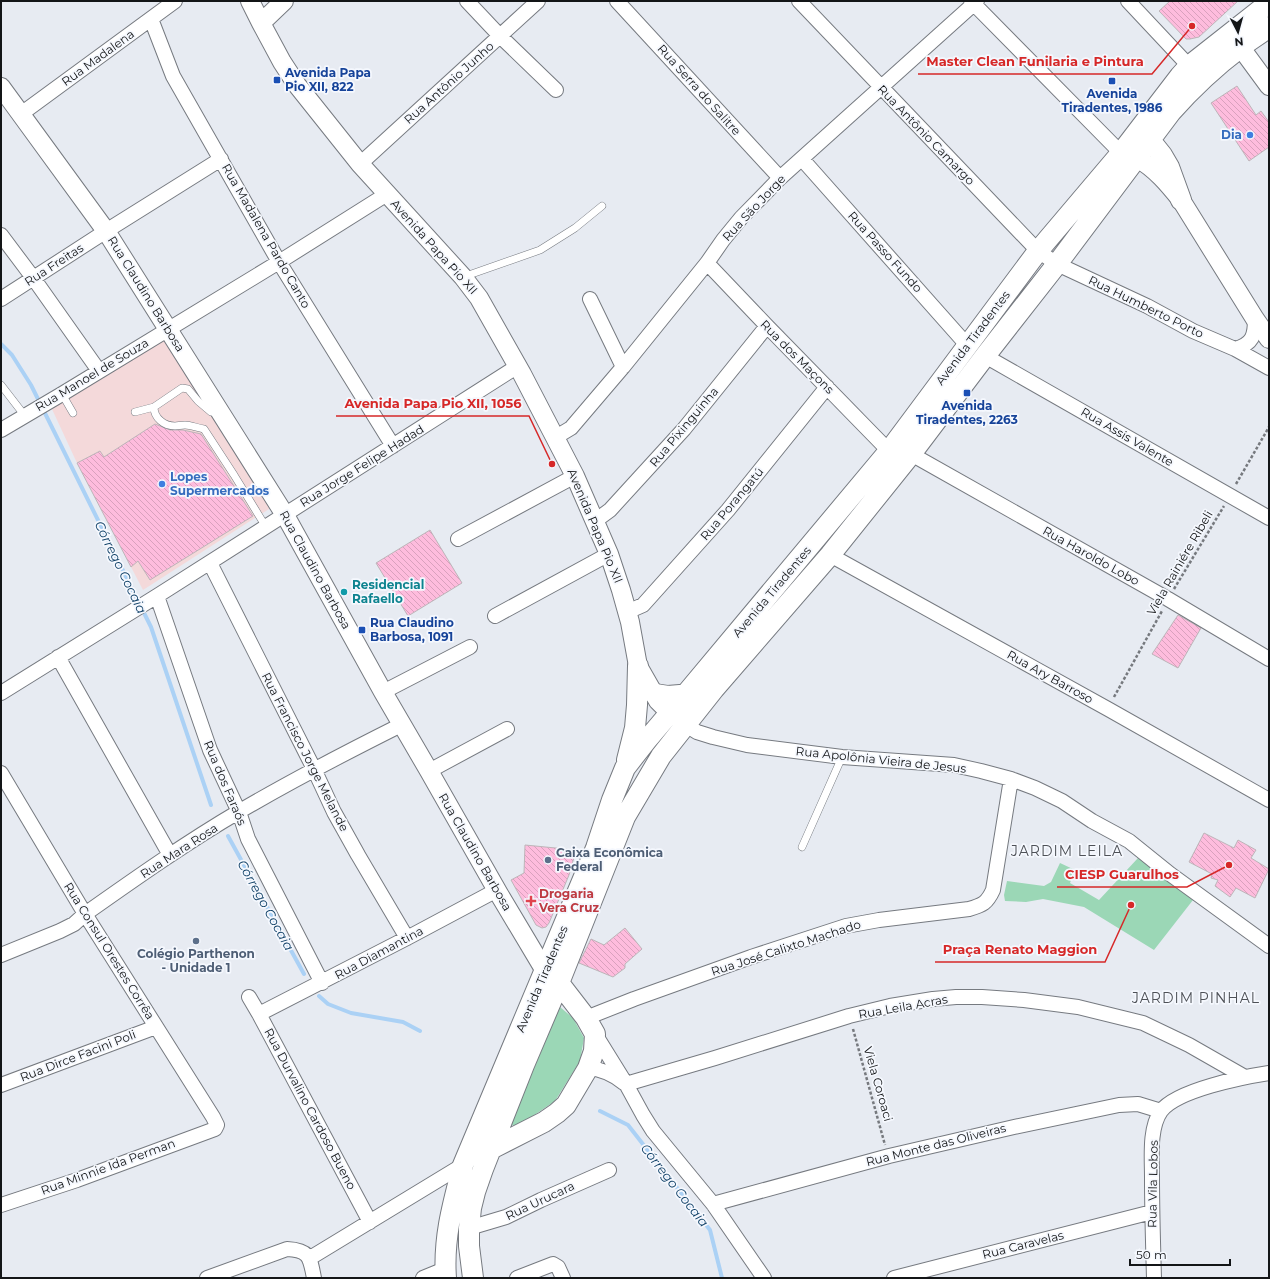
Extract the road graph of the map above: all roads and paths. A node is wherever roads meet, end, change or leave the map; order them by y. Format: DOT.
graph roads {
  1 [pos="175,1"];
  2 [pos="250,1"];
  3 [pos="284,1"];
  4 [pos="467,1"];
  5 [pos="538,1"];
  6 [pos="617,1"];
  7 [pos="799,1"];
  8 [pos="1128,1"];
  9 [pos="974,2"];
  10 [pos="1269,3"];
  11 [pos="151,19"];
  12 [pos="260,23"];
  13 [pos="1269,27"];
  14 [pos="500,36"];
  15 [pos="1236,40"];
  16 [pos="1190,66"];
  17 [pos="1269,86"];
  18 [pos="1,87"];
  19 [pos="880,87"];
  20 [pos="556,90"];
  21 [pos="21,114"];
  22 [pos="1150,140"];
  23 [pos="1129,156"];
  24 [pos="221,159"];
  25 [pos="802,159"];
  26 [pos="360,164"];
  27 [pos="780,178"];
  28 [pos="387,194"];
  29 [pos="1182,200"];
  30 [pos="602,206"];
  31 [pos="106,231"];
  32 [pos="1,235"];
  33 [pos="1038,251"];
  34 [pos="279,262"];
  35 [pos="706,263"];
  36 [pos="1058,264"];
  37 [pos="463,277"];
  38 [pos="34,279"];
  39 [pos="1,299"];
  40 [pos="590,299"];
  41 [pos="1255,319"];
  42 [pos="766,326"];
  43 [pos="168,329"];
  44 [pos="1269,339"];
  45 [pos="967,345"];
  46 [pos="1235,349"];
  47 [pos="985,356"];
  48 [pos="518,366"];
  49 [pos="623,367"];
  50 [pos="1269,368"];
  51 [pos="99,371"];
  52 [pos="1,385"];
  53 [pos="827,388"];
  54 [pos="57,397"];
  55 [pos="154,407"];
  56 [pos="135,412"];
  57 [pos="221,412"];
  58 [pos="73,413"];
  59 [pos="27,414"];
  60 [pos="1269,427"];
  61 [pos="1,430"];
  62 [pos="556,437"];
  63 [pos="393,446"];
  64 [pos="889,451"];
  65 [pos="911,454"];
  66 [pos="575,476"];
  67 [pos="1230,495"];
  68 [pos="285,515"];
  69 [pos="1269,518"];
  70 [pos="594,522"];
  71 [pos="266,527"];
  72 [pos="458,539"];
  73 [pos="609,554"];
  74 [pos="830,555"];
  75 [pos="210,563"];
  76 [pos="155,598"];
  77 [pos="1168,599"];
  78 [pos="627,612"];
  79 [pos="494,616"];
  80 [pos="470,647"];
  81 [pos="58,657"];
  82 [pos="1269,659"];
  83 [pos="638,666"];
  84 [pos="714,688"];
  85 [pos="383,692"];
  86 [pos="1,693"];
  87 [pos="655,694"];
  88 [pos="686,695"];
  89 [pos="1108,709"];
  90 [pos="670,713"];
  91 [pos="401,725"];
  92 [pos="686,725"];
  93 [pos="507,729"];
  94 [pos="842,757"];
  95 [pos="625,768"];
  96 [pos="314,769"];
  97 [pos="429,771"];
  98 [pos="1,773"];
  99 [pos="1011,779"];
  100 [pos="1269,800"];
  101 [pos="239,812"];
  102 [pos="802,847"];
  103 [pos="170,855"];
  104 [pos="497,890"];
  105 [pos="85,914"];
  106 [pos="407,938"];
  107 [pos="1269,946"];
  108 [pos="1,955"];
  109 [pos="552,977"];
  110 [pos="322,983"];
  111 [pos="249,997"];
  112 [pos="260,1014"];
  113 [pos="849,1016"];
  114 [pos="590,1026"];
  115 [pos="156,1027"];
  116 [pos="588,1068"];
  117 [pos="1269,1073"];
  118 [pos="1245,1077"];
  119 [pos="626,1084"];
  120 [pos="1,1085"];
  121 [pos="1161,1111"];
  122 [pos="215,1129"];
  123 [pos="491,1149"];
  124 [pos="889,1156"];
  125 [pos="463,1165"];
  126 [pos="609,1170"];
  127 [pos="713,1204"];
  128 [pos="1,1205"];
  129 [pos="1152,1212"];
  130 [pos="370,1222"];
  131 [pos="469,1228"];
  132 [pos="310,1258"];
  133 [pos="446,1273"];
  134 [pos="207,1278"];
  135 [pos="314,1278"];
  136 [pos="424,1278"];
  137 [pos="473,1278"];
  138 [pos="517,1278"];
  139 [pos="563,1278"];
  140 [pos="764,1278"];
  141 [pos="894,1278"];
  142 [pos="1154,1278"];
  1 -- 11 [label="street, Rua Madalena"];
  2 -- 12 [label="street, Avenida Papa Pio XII"];
  3 -- 12 [label="street"];
  4 -- 14 [label="street"];
  5 -- 14 [label="street, Rua Antônio Junho"];
  6 -- 27 [label="street, Rua Serra do Salitre"];
  7 -- 19 [label="street, Rua Antônio Camargo"];
  8 -- 16 [label="street"];
  9 -- 19 [label="street, Rua São Jorge"];
  9 -- 23 [label="street"];
  10 -- 15 [label="main road, Avenida Tiradentes"];
  11 -- 21 [label="street, Rua Madalena"];
  11 -- 24 [label="street, Rua Madalena Pardo Canto"];
  12 -- 26 [label="street, Avenida Papa Pio XII"];
  13 -- 15 [label="main road, Avenida Tiradentes"];
  14 -- 20 [label="street"];
  14 -- 26 [label="street, Rua Antônio Junho"];
  15 -- 16 [label="main road, Avenida Tiradentes"];
  15 -- 17 [label="street"];
  15 -- 22 [label="main road, Avenida Tiradentes"];
  16 -- 23 [label="main road, Avenida Tiradentes"];
  18 -- 21 [label="street, Rua Claudino Barbosa"];
  19 -- 25 [label="street, Rua São Jorge"];
  19 -- 33 [label="street, Rua Antônio Camargo"];
  21 -- 31 [label="street, Rua Claudino Barbosa"];
  22 -- 23 [label="main road, Avenida Tiradentes"];
  22 -- 29 [label="main road"];
  23 -- 29 [label="street"];
  23 -- 33 [label="main road, Avenida Tiradentes"];
  23 -- 36 [label="main road, Avenida Tiradentes"];
  24 -- 31 [label="street, Rua Freitas"];
  24 -- 34 [label="street, Rua Madalena Pardo Canto"];
  25 -- 27 [label="street, Rua São Jorge"];
  25 -- 45 [label="street, Rua Passo Fundo"];
  26 -- 28 [label="street, Avenida Papa Pio XII"];
  27 -- 35 [label="street, Rua São Jorge"];
  28 -- 34 [label="street, Rua Manoel de Souza"];
  28 -- 37 [label="street, Avenida Papa Pio XII"];
  29 -- 41 [label="street"];
  30 -- 37 [label="lane"];
  31 -- 38 [label="street, Rua Freitas"];
  31 -- 43 [label="street, Rua Claudino Barbosa"];
  32 -- 38 [label="street"];
  33 -- 36 [label="street, Rua Antônio Camargo"];
  33 -- 45 [label="main road, Avenida Tiradentes"];
  34 -- 43 [label="street, Rua Manoel de Souza"];
  34 -- 63 [label="street, Rua Madalena Pardo Canto"];
  35 -- 42 [label="street, Rua dos Maçons"];
  35 -- 49 [label="street, Rua São Jorge"];
  36 -- 46 [label="street, Rua Humberto Porto"];
  36 -- 47 [label="main road, Avenida Tiradentes"];
  37 -- 48 [label="street, Avenida Papa Pio XII"];
  38 -- 39 [label="street, Rua Freitas"];
  38 -- 51 [label="street"];
  40 -- 49 [label="street"];
  41 -- 44 [label="street"];
  41 -- 46 [label="street"];
  42 -- 53 [label="street, Rua dos Maçons"];
  42 -- 70 [label="street, Rua Pixinguinha"];
  43 -- 51 [label="street, Rua Manoel de Souza"];
  43 -- 57 [label="street, Rua Claudino Barbosa"];
  45 -- 64 [label="main road, Avenida Tiradentes"];
  46 -- 50 [label="street, Rua Humberto Porto"];
  47 -- 65 [label="main road, Avenida Tiradentes"];
  47 -- 67 [label="street, Rua Assis Valente"];
  48 -- 62 [label="street, Avenida Papa Pio XII"];
  48 -- 63 [label="street, Rua Jorge Felipe Hadad"];
  49 -- 62 [label="street, Rua São Jorge"];
  51 -- 54 [label="street, Rua Manoel de Souza"];
  52 -- 59 [label="lane"];
  53 -- 64 [label="street, Rua dos Maçons"];
  53 -- 78 [label="street, Rua Porangatú"];
  54 -- 58 [label="lane"];
  54 -- 59 [label="street, Rua Manoel de Souza"];
  55 -- 56 [label="lane"];
  55 -- 57 [label="lane"];
  55 -- 71 [label="lane"];
  57 -- 68 [label="street, Rua Claudino Barbosa"];
  59 -- 61 [label="street, Rua Manoel de Souza"];
  60 -- 67 [label="path, Viela Rainiére Ribeli"];
  62 -- 66 [label="street, Avenida Papa Pio XII"];
  63 -- 68 [label="street, Rua Jorge Felipe Hadad"];
  64 -- 88 [label="main road, Avenida Tiradentes"];
  65 -- 74 [label="main road, Avenida Tiradentes"];
  65 -- 77 [label="street, Rua Haroldo Lobo"];
  66 -- 70 [label="street, Avenida Papa Pio XII"];
  66 -- 72 [label="street"];
  67 -- 69 [label="street, Rua Assis Valente"];
  67 -- 77 [label="path, Viela Rainiére Ribeli"];
  68 -- 71 [label="street, Rua Jorge Felipe Hadad"];
  68 -- 85 [label="street, Rua Claudino Barbosa"];
  70 -- 73 [label="street, Avenida Papa Pio XII"];
  71 -- 75 [label="street, Rua Jorge Felipe Hadad"];
  73 -- 78 [label="street, Avenida Papa Pio XII"];
  73 -- 79 [label="street"];
  74 -- 84 [label="main road, Avenida Tiradentes"];
  74 -- 89 [label="street, Rua Ary Barroso"];
  75 -- 76 [label="street, Rua Jorge Felipe Hadad"];
  75 -- 96 [label="street, Rua Francisco Jorge Melande"];
  76 -- 81 [label="street, Rua Jorge Felipe Hadad"];
  76 -- 101 [label="street, Rua dos Faraós"];
  77 -- 82 [label="street, Rua Haroldo Lobo"];
  77 -- 89 [label="path, Viela Rainiére Ribeli"];
  78 -- 83 [label="street, Avenida Papa Pio XII"];
  80 -- 85 [label="street"];
  81 -- 86 [label="street, Rua Jorge Felipe Hadad"];
  81 -- 103 [label="street"];
  83 -- 87 [label="street, Avenida Papa Pio XII"];
  83 -- 95 [label="main road"];
  84 -- 88 [label="main road"];
  84 -- 92 [label="main road, Avenida Tiradentes"];
  85 -- 91 [label="street, Rua Claudino Barbosa"];
  87 -- 88 [label="main road"];
  87 -- 90 [label="street, Avenida Papa Pio XII"];
  88 -- 90 [label="main road, Avenida Tiradentes"];
  89 -- 100 [label="street, Rua Ary Barroso"];
  90 -- 92 [label="street, Avenida Papa Pio XII"];
  90 -- 95 [label="main road, Avenida Tiradentes"];
  91 -- 96 [label="street, Rua Mara Rosa"];
  91 -- 97 [label="street, Rua Claudino Barbosa"];
  92 -- 94 [label="street, Rua Apolônia Vieira de Jesus"];
  92 -- 109 [label="main road, Avenida Tiradentes"];
  93 -- 97 [label="street"];
  94 -- 99 [label="street, Rua Apolônia Vieira de Jesus"];
  94 -- 102 [label="lane"];
  95 -- 109 [label="main road, Avenida Tiradentes"];
  96 -- 101 [label="street, Rua Mara Rosa"];
  96 -- 106 [label="street, Rua Francisco Jorge Melande"];
  97 -- 104 [label="street, Rua Claudino Barbosa"];
  98 -- 105 [label="street, Rua Consul Orestes Corrêa"];
  99 -- 107 [label="street, Rua Apolônia Vieira de Jesus"];
  99 -- 114 [label="street, Rua José Calixto Machado"];
  101 -- 103 [label="street, Rua Mara Rosa"];
  101 -- 110 [label="street, Rua dos Faraós"];
  103 -- 105 [label="street, Rua Mara Rosa"];
  104 -- 106 [label="street, Rua Diamantina"];
  104 -- 109 [label="street, Rua Claudino Barbosa"];
  105 -- 108 [label="street, Rua Mara Rosa"];
  105 -- 115 [label="street, Rua Consul Orestes Corrêa"];
  106 -- 110 [label="street, Rua Diamantina"];
  109 -- 114 [label="main road"];
  109 -- 123 [label="main road, Avenida Tiradentes"];
  109 -- 125 [label="main road, Avenida Tiradentes"];
  110 -- 112 [label="street, Rua Diamantina"];
  111 -- 112 [label="street, Rua Durvalino Cardoso Bueno"];
  112 -- 130 [label="street, Rua Durvalino Cardoso Bueno"];
  113 -- 118 [label="street, Rua Leila Acras"];
  113 -- 119 [label="street, Rua Leila Acras"];
  113 -- 124 [label="path, Viela Coroaci"];
  114 -- 116 [label="main road"];
  114 -- 119 [label="street"];
  115 -- 120 [label="street, Rua Dirce Facini Poli"];
  115 -- 122 [label="street, Rua Consul Orestes Corrêa"];
  116 -- 119 [label="street"];
  116 -- 123 [label="main road"];
  117 -- 118 [label="street"];
  118 -- 121 [label="street"];
  119 -- 127 [label="street"];
  121 -- 124 [label="street, Rua Monte das Oliveiras"];
  121 -- 129 [label="street, Rua Vila Lobos"];
  122 -- 128 [label="street, Rua Minnie Ida Perman"];
  123 -- 131 [label="main road, Avenida Tiradentes"];
  124 -- 127 [label="street, Rua Monte das Oliveiras"];
  125 -- 130 [label="street"];
  125 -- 133 [label="main road, Avenida Tiradentes"];
  126 -- 131 [label="street, Rua Urucara"];
  127 -- 140 [label="street"];
  129 -- 141 [label="street, Rua Caravelas"];
  129 -- 142 [label="street, Rua Vila Lobos"];
  130 -- 132 [label="street"];
  131 -- 137 [label="main road, Avenida Tiradentes"];
  132 -- 134 [label="street"];
  132 -- 135 [label="street"];
  133 -- 136 [label="street"];
  138 -- 139 [label="street"];
}
